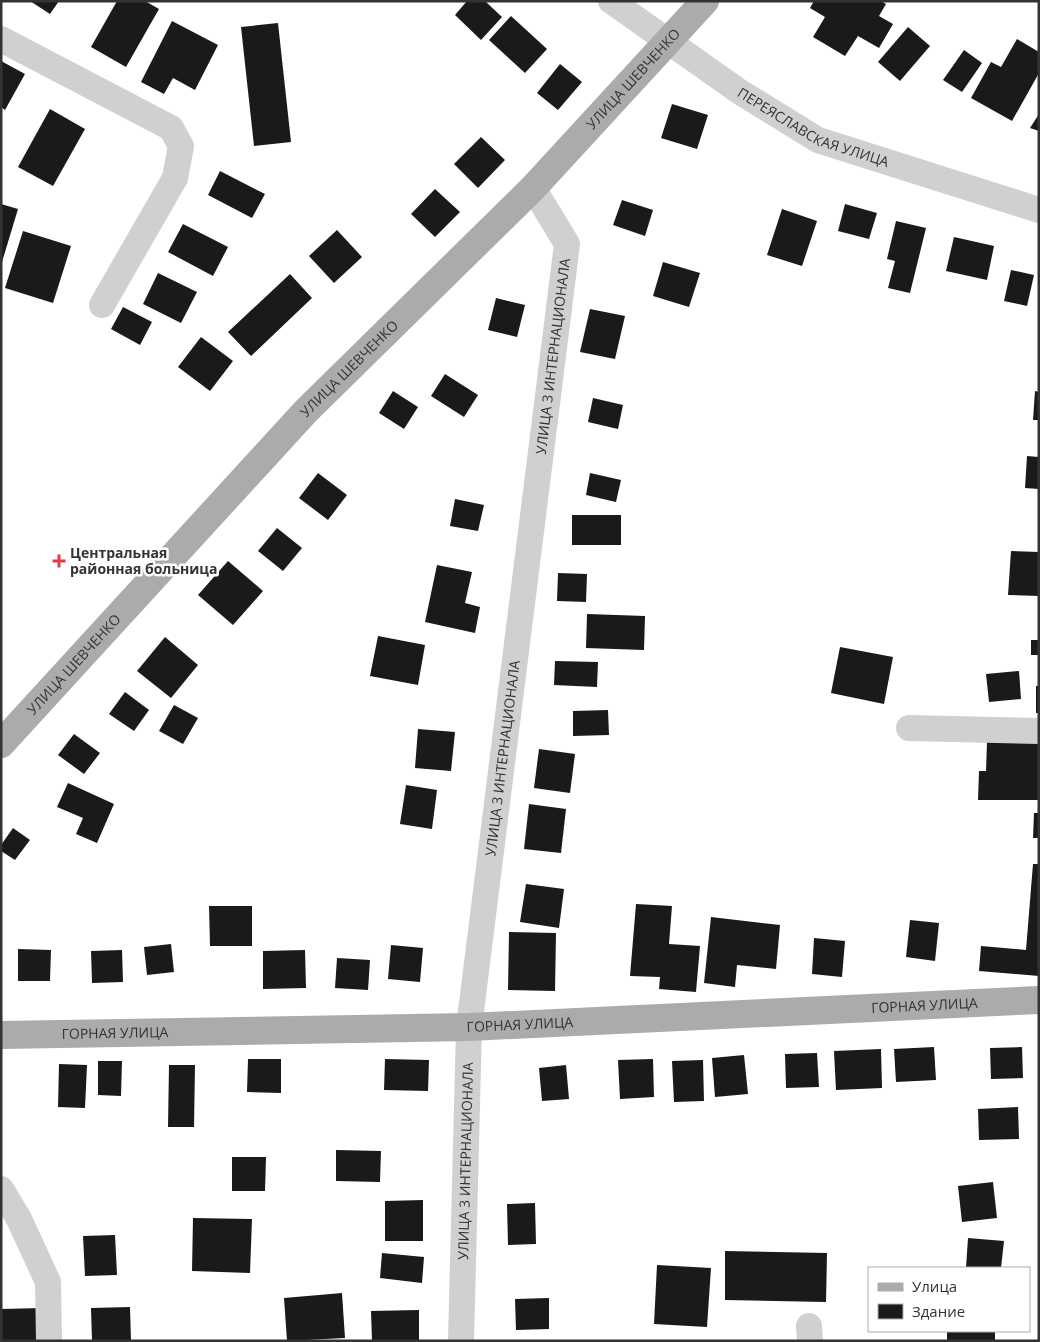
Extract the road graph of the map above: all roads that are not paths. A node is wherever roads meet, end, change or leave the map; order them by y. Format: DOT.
graph roads {
  1 [pos="611,1"];
  2 [pos="705,1"];
  3 [pos="1,39"];
  4 [pos="669,41"];
  5 [pos="533,188"];
  6 [pos="1039,210"];
  7 [pos="102,305"];
  8 [pos="909,728"];
  9 [pos="1039,731"];
  10 [pos="1,744"];
  11 [pos="1039,1000"];
  12 [pos="468,1027"];
  13 [pos="1,1035"];
  14 [pos="1,1189"];
  15 [pos="49,1341"];
  16 [pos="461,1341"];
  1 -- 4 [label="street, ПЕРЕЯСЛАВСКАЯ УЛИЦА"];
  2 -- 4 [label="main road, УЛИЦА ШЕВЧЕНКО"];
  3 -- 7 [label="street"];
  4 -- 5 [label="main road, УЛИЦА ШЕВЧЕНКО"];
  4 -- 6 [label="street, ПЕРЕЯСЛАВСКАЯ УЛИЦА"];
  5 -- 10 [label="main road, УЛИЦА ШЕВЧЕНКО"];
  5 -- 12 [label="street, УЛИЦА 3 ИНТЕРНАЦИОНАЛА"];
  8 -- 9 [label="street"];
  11 -- 12 [label="main road, ГОРНАЯ УЛИЦА"];
  12 -- 13 [label="main road, ГОРНАЯ УЛИЦА"];
  12 -- 16 [label="street, УЛИЦА 3 ИНТЕРНАЦИОНАЛА"];
  14 -- 15 [label="street"];
}
